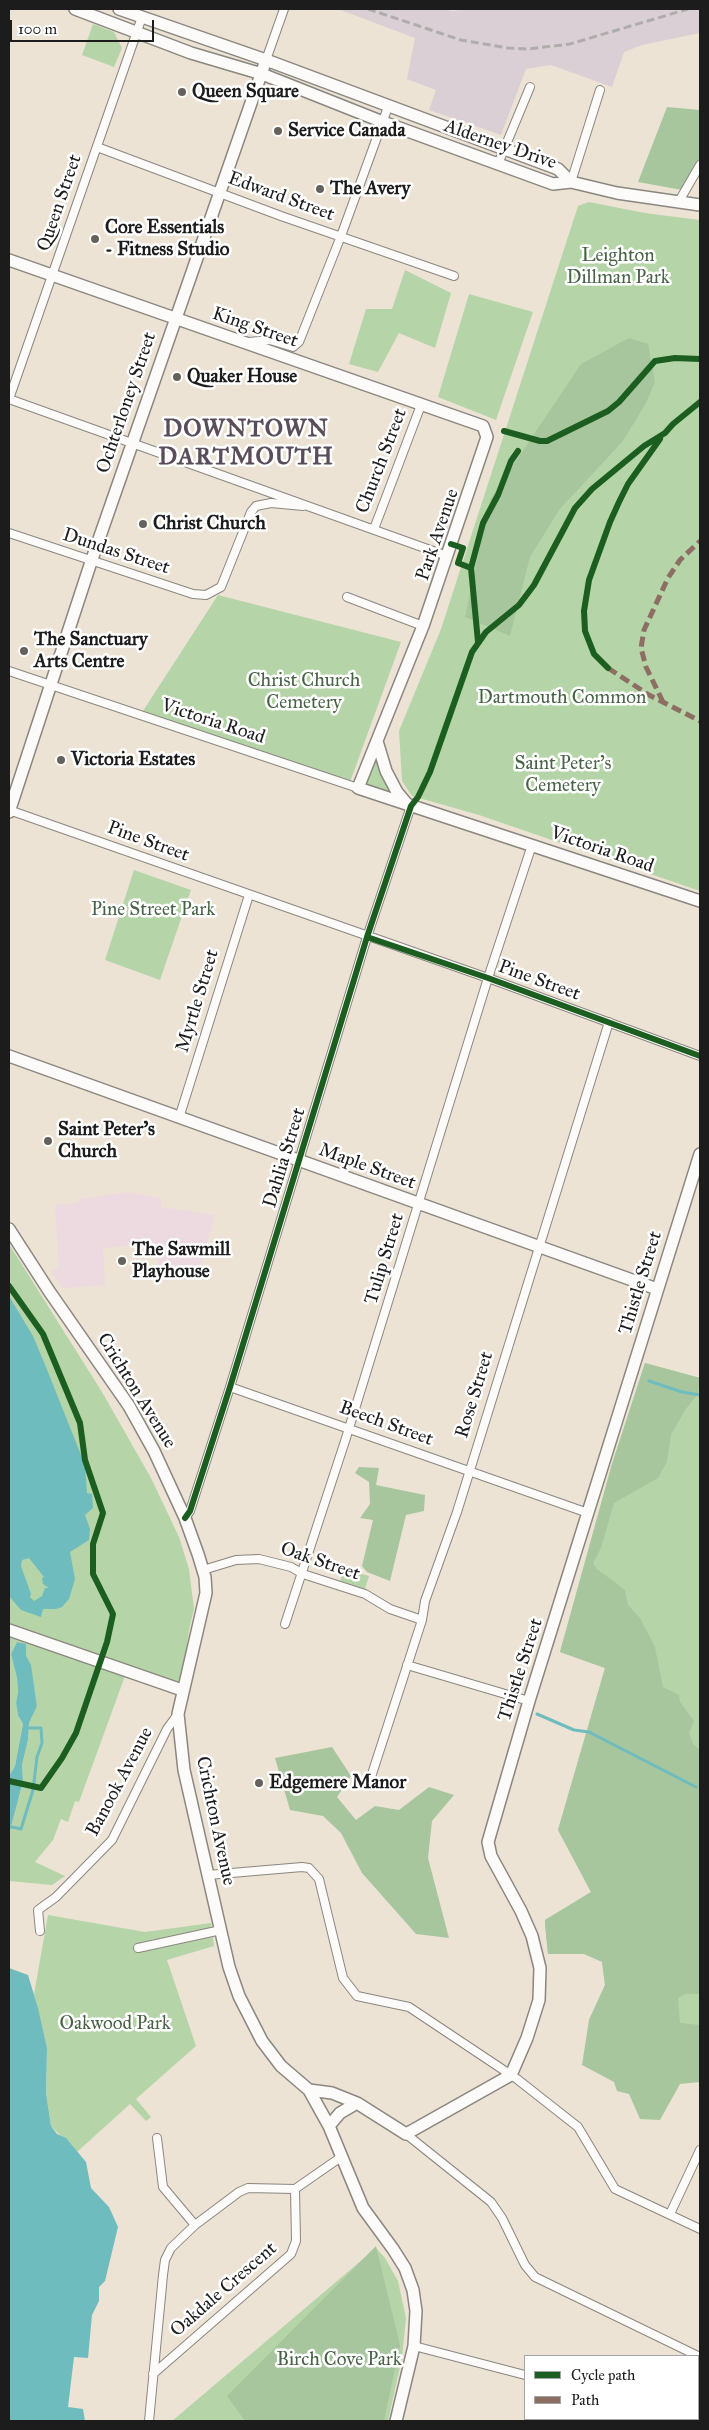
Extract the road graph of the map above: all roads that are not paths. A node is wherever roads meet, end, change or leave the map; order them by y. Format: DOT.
graph roads {
  1 [pos="75,9"];
  2 [pos="119,9"];
  3 [pos="284,9"];
  4 [pos="142,17"];
  5 [pos="136,33"];
  6 [pos="266,60"];
  7 [pos="262,74"];
  8 [pos="530,87"];
  9 [pos="600,90"];
  10 [pos="388,107"];
  11 [pos="383,122"];
  12 [pos="96,147"];
  13 [pos="504,150"];
  14 [pos="498,164"];
  15 [pos="700,165"];
  16 [pos="571,182"];
  17 [pos="220,191"];
  18 [pos="678,203"];
  19 [pos="700,205"];
  20 [pos="341,236"];
  21 [pos="9,260"];
  22 [pos="52,276"];
  23 [pos="454,276"];
  24 [pos="175,319"];
  25 [pos="247,342"];
  26 [pos="9,399"];
  27 [pos="421,405"];
  28 [pos="486,432"];
  29 [pos="132,442"];
  30 [pos="309,506"];
  31 [pos="374,529"];
  32 [pos="9,533"];
  33 [pos="447,556"];
  34 [pos="91,562"];
  35 [pos="346,597"];
  36 [pos="423,626"];
  37 [pos="9,671"];
  38 [pos="50,686"];
  39 [pos="377,741"];
  40 [pos="358,788"];
  41 [pos="409,805"];
  42 [pos="9,811"];
  43 [pos="532,845"];
  44 [pos="249,895"];
  45 [pos="700,901"];
  46 [pos="367,937"];
  47 [pos="488,978"];
  48 [pos="608,1022"];
  49 [pos="9,1056"];
  50 [pos="700,1056"];
  51 [pos="179,1118"];
  52 [pos="700,1154"];
  53 [pos="299,1162"];
  54 [pos="418,1204"];
  55 [pos="9,1229"];
  56 [pos="538,1247"];
  57 [pos="657,1289"];
  58 [pos="230,1387"];
  59 [pos="349,1428"];
  60 [pos="468,1471"];
  61 [pos="588,1513"];
  62 [pos="185,1518"];
  63 [pos="204,1570"];
  64 [pos="303,1574"];
  65 [pos="422,1620"];
  66 [pos="286,1624"];
  67 [pos="9,1630"];
  68 [pos="407,1665"];
  69 [pos="182,1690"];
  70 [pos="529,1701"];
  71 [pos="178,1714"];
  72 [pos="371,1776"];
  73 [pos="208,1876"];
  74 [pos="221,1930"];
  75 [pos="40,1931"];
  76 [pos="138,1948"];
  77 [pos="511,2075"];
  78 [pos="309,2090"];
  79 [pos="357,2103"];
  80 [pos="329,2126"];
  81 [pos="406,2134"];
  82 [pos="157,2138"];
  83 [pos="700,2150"];
  84 [pos="341,2157"];
  85 [pos="295,2189"];
  86 [pos="670,2214"];
  87 [pos="196,2225"];
  88 [pos="700,2229"];
  89 [pos="414,2346"];
  90 [pos="696,2355"];
  91 [pos="153,2374"];
  92 [pos="524,2375"];
  93 [pos="149,2421"];
  94 [pos="396,2421"];
  1 -- 5 [label="street, Alderney Drive"];
  2 -- 4 [label="street, Alderney Drive"];
  3 -- 6 [label="street, Ochterloney Street"];
  4 -- 5 [label="street, Queen Street"];
  4 -- 6 [label="street, Alderney Drive"];
  5 -- 7 [label="street, Alderney Drive"];
  5 -- 12 [label="street, Queen Street"];
  6 -- 7 [label="street, Ochterloney Street"];
  6 -- 10 [label="street, Alderney Drive"];
  7 -- 11 [label="street, Alderney Drive"];
  7 -- 17 [label="street, Ochterloney Street"];
  8 -- 13 [label="street"];
  9 -- 16 [label="street"];
  10 -- 11 [label="street"];
  10 -- 13 [label="street, Alderney Drive"];
  11 -- 14 [label="street, Alderney Drive"];
  11 -- 20 [label="street"];
  12 -- 17 [label="street, Edward Street"];
  12 -- 22 [label="street, Queen Street"];
  13 -- 14 [label="street"];
  13 -- 16 [label="street, Alderney Drive"];
  14 -- 16 [label="street, Alderney Drive"];
  15 -- 18 [label="street"];
  16 -- 18 [label="street"];
  17 -- 20 [label="street, Edward Street"];
  17 -- 24 [label="street, Ochterloney Street"];
  18 -- 19 [label="street"];
  20 -- 23 [label="street, Edward Street"];
  20 -- 25 [label="street"];
  21 -- 22 [label="street, King Street"];
  22 -- 24 [label="street, King Street"];
  22 -- 26 [label="street, Queen Street"];
  24 -- 25 [label="street, King Street"];
  24 -- 29 [label="street, Ochterloney Street"];
  25 -- 27 [label="street, King Street"];
  26 -- 29 [label="street"];
  27 -- 28 [label="street, King Street"];
  27 -- 31 [label="street, Church Street"];
  28 -- 33 [label="street, Park Avenue"];
  29 -- 30 [label="street"];
  29 -- 34 [label="street, Ochterloney Street"];
  30 -- 31 [label="street"];
  30 -- 34 [label="street, Dundas Street"];
  31 -- 33 [label="street"];
  32 -- 34 [label="street, Dundas Street"];
  33 -- 36 [label="street, Park Avenue"];
  34 -- 38 [label="street, Ochterloney Street"];
  35 -- 36 [label="street"];
  36 -- 39 [label="street, Park Avenue"];
  37 -- 38 [label="street, Victoria Road"];
  38 -- 40 [label="street, Victoria Road"];
  38 -- 42 [label="street, Ochterloney Street"];
  39 -- 40 [label="street, Park Avenue"];
  39 -- 41 [label="street"];
  40 -- 41 [label="street, Victoria Road"];
  41 -- 43 [label="street, Victoria Road"];
  41 -- 46 [label="street, Dahlia Street"];
  42 -- 44 [label="street, Pine Street"];
  43 -- 45 [label="street, Victoria Road"];
  43 -- 47 [label="street, Tulip Street"];
  44 -- 46 [label="street, Pine Street"];
  44 -- 51 [label="street, Myrtle Street"];
  46 -- 47 [label="street, Pine Street"];
  46 -- 53 [label="street, Dahlia Street"];
  47 -- 48 [label="street, Pine Street"];
  47 -- 54 [label="street, Tulip Street"];
  48 -- 50 [label="street, Pine Street"];
  48 -- 56 [label="street, Rose Street"];
  49 -- 51 [label="street, Maple Street"];
  51 -- 53 [label="street, Maple Street"];
  52 -- 57 [label="street, Thistle Street"];
  53 -- 54 [label="street, Maple Street"];
  53 -- 58 [label="street, Dahlia Street"];
  54 -- 56 [label="street, Maple Street"];
  54 -- 59 [label="street, Tulip Street"];
  55 -- 62 [label="street, Crichton Avenue"];
  56 -- 57 [label="street, Maple Street"];
  56 -- 60 [label="street, Rose Street"];
  57 -- 61 [label="street, Thistle Street"];
  58 -- 59 [label="street, Beech Street"];
  58 -- 62 [label="street, Dahlia Street"];
  59 -- 60 [label="street, Beech Street"];
  59 -- 64 [label="street, Tulip Street"];
  60 -- 61 [label="street, Beech Street"];
  60 -- 65 [label="street, Rose Street"];
  61 -- 70 [label="street, Thistle Street"];
  62 -- 63 [label="street, Crichton Avenue"];
  63 -- 64 [label="street, Oak Street"];
  63 -- 69 [label="street, Crichton Avenue"];
  64 -- 65 [label="street, Oak Street"];
  64 -- 66 [label="street, Tulip Street"];
  65 -- 68 [label="street, Rose Street"];
  67 -- 69 [label="street"];
  68 -- 70 [label="street"];
  68 -- 72 [label="street, Rose Street"];
  69 -- 71 [label="street, Crichton Avenue"];
  70 -- 77 [label="street, Thistle Street"];
  71 -- 73 [label="street, Crichton Avenue"];
  71 -- 75 [label="street, Banook Avenue"];
  73 -- 74 [label="street, Crichton Avenue"];
  73 -- 77 [label="street"];
  74 -- 76 [label="street"];
  74 -- 78 [label="street, Crichton Avenue"];
  77 -- 81 [label="street"];
  77 -- 86 [label="street"];
  78 -- 79 [label="street"];
  78 -- 80 [label="street, Crichton Avenue"];
  79 -- 80 [label="street"];
  79 -- 81 [label="street"];
  80 -- 84 [label="street, Crichton Avenue"];
  81 -- 90 [label="street"];
  82 -- 87 [label="street"];
  83 -- 86 [label="street"];
  84 -- 85 [label="street"];
  84 -- 89 [label="street, Crichton Avenue"];
  85 -- 87 [label="street, Oakdale Crescent"];
  85 -- 91 [label="street, Oakdale Crescent"];
  86 -- 88 [label="street"];
  87 -- 91 [label="street, Oakdale Crescent"];
  89 -- 92 [label="street"];
  89 -- 94 [label="street, Crichton Avenue"];
  91 -- 93 [label="street, Oakdale Crescent"];
}
